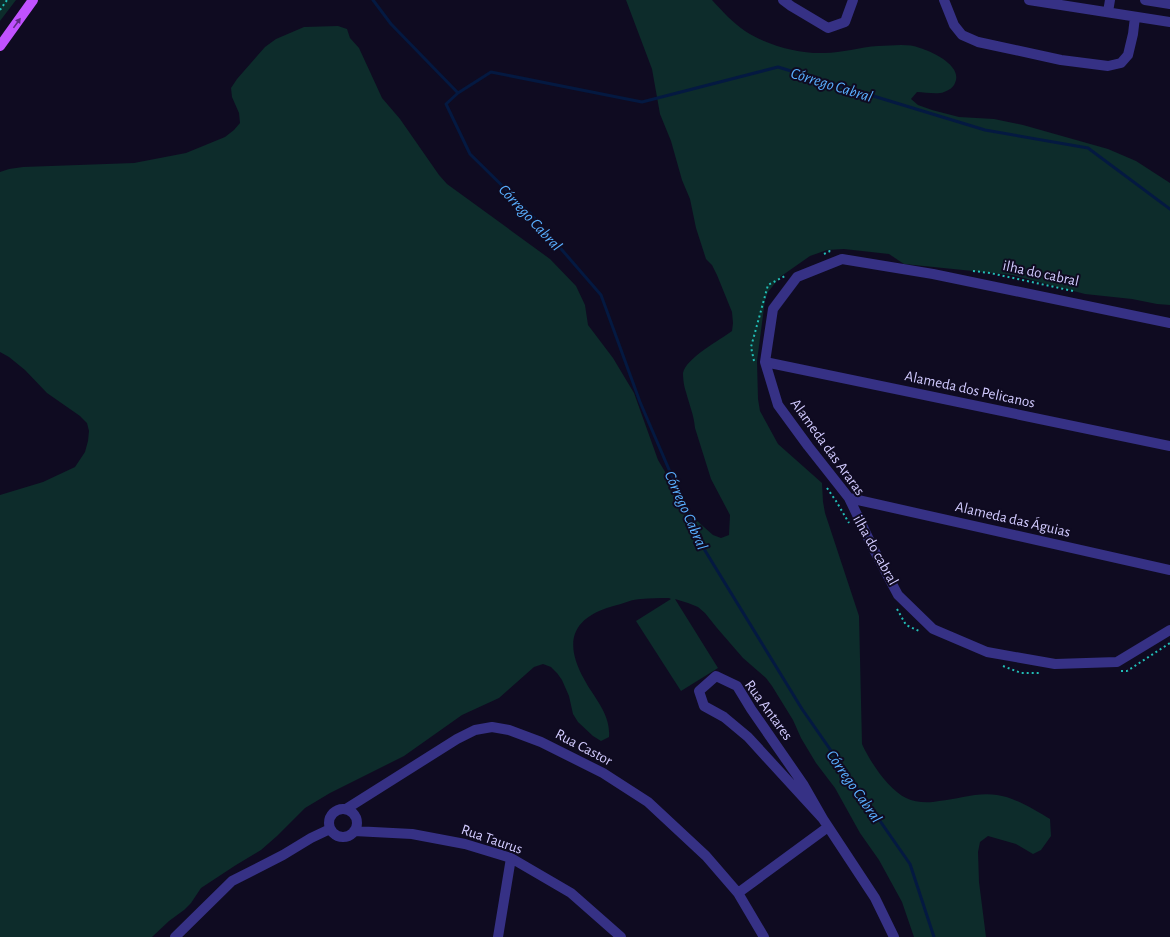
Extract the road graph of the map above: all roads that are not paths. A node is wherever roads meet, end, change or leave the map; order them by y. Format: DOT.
graph roads {
  1 [pos="33,0"];
  2 [pos="783,0"];
  3 [pos="853,0"];
  4 [pos="944,0"];
  5 [pos="1029,0"];
  6 [pos="1110,0"];
  7 [pos="1145,0"];
  8 [pos="1170,4"];
  9 [pos="1108,12"];
  10 [pos="1135,16"];
  11 [pos="1170,22"];
  12 [pos="0,46"];
  13 [pos="1170,322"];
  14 [pos="760,362"];
  15 [pos="1170,446"];
  16 [pos="849,498"];
  17 [pos="1170,570"];
  18 [pos="1170,630"];
  19 [pos="346,809"];
  20 [pos="825,823"];
  21 [pos="330,829"];
  22 [pos="354,831"];
  23 [pos="511,858"];
  24 [pos="738,893"];
  25 [pos="175,937"];
  26 [pos="498,937"];
  27 [pos="621,937"];
  28 [pos="764,937"];
  29 [pos="894,937"];
  12 -- 1 [label="main road, one-way"];
  2 -- 3 [label="street"];
  4 -- 10 [label="street"];
  5 -- 9 [label="street"];
  6 -- 9 [label="street"];
  7 -- 8 [label="street"];
  9 -- 10 [label="street"];
  10 -- 11 [label="street"];
  13 -- 14 [label="street, Alameda das Araras"];
  14 -- 15 [label="street, Alameda dos Pelicanos"];
  14 -- 16 [label="street, Alameda das Araras"];
  16 -- 17 [label="street, Alameda das Águias"];
  16 -- 18 [label="street, Alameda das Araras"];
  19 -- 21 [label="street"];
  19 -- 22 [label="street"];
  19 -- 24 [label="street, Rua Castor"];
  20 -- 20 [label="street, Rua Antares"];
  20 -- 24 [label="street"];
  20 -- 29 [label="street, Rua Antares"];
  21 -- 22 [label="street"];
  21 -- 25 [label="street"];
  22 -- 23 [label="street, Rua Taurus"];
  23 -- 26 [label="street"];
  23 -- 27 [label="street, Rua Taurus"];
  24 -- 28 [label="street, Rua Castor"];
}
